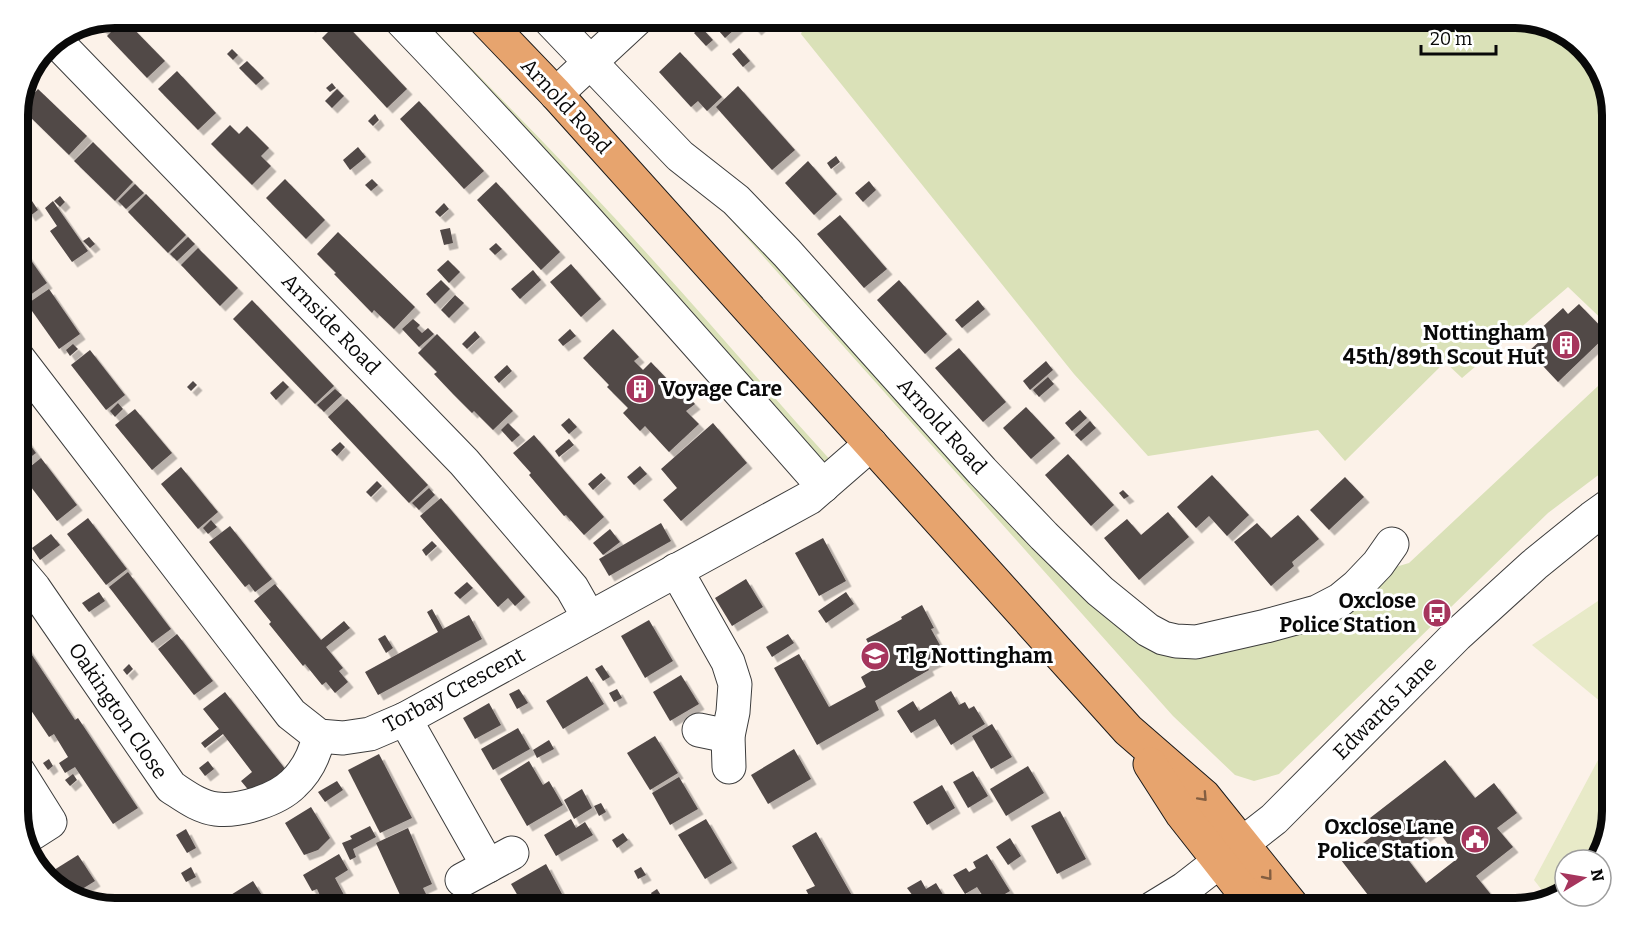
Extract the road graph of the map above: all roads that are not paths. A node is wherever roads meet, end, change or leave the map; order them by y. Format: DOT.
graph roads {
  1 [pos="409,28"];
  2 [pos="493,28"];
  3 [pos="558,28"];
  4 [pos="627,28"];
  5 [pos="62,47"];
  6 [pos="590,62"];
  7 [pos="556,94"];
  8 [pos="29,372"];
  9 [pos="871,444"];
  10 [pos="823,486"];
  11 [pos="1602,511"];
  12 [pos="1392,544"];
  13 [pos="676,570"];
  14 [pos="29,593"];
  15 [pos="590,618"];
  16 [pos="405,719"];
  17 [pos="320,736"];
  18 [pos="719,744"];
  19 [pos="29,789"];
  20 [pos="32,834"];
  21 [pos="1231,853"];
  22 [pos="488,866"];
  23 [pos="1169,898"];
  24 [pos="1251,898"];
  25 [pos="1283,898"];
  1 -- 10 [label="street"];
  2 -- 7 [label="main road, Arnold Road"];
  3 -- 6 [label="street, Arnold Road"];
  4 -- 6 [label="street"];
  5 -- 15 [label="street, Arnside Road"];
  6 -- 7 [label="street"];
  6 -- 12 [label="street, Arnold Road"];
  7 -- 9 [label="main road, Arnold Road"];
  8 -- 17 [label="street"];
  9 -- 10 [label="street, Torbay Crescent"];
  9 -- 21 [label="main road, Arnold Road"];
  10 -- 13 [label="street, Torbay Crescent"];
  11 -- 21 [label="street, Edwards Lane"];
  13 -- 15 [label="street, Torbay Crescent"];
  13 -- 18 [label="street"];
  14 -- 17 [label="street, Oakington Close"];
  15 -- 16 [label="street, Torbay Crescent"];
  16 -- 17 [label="street, Torbay Crescent"];
  16 -- 22 [label="street"];
  19 -- 20 [label="street"];
  21 -- 23 [label="street, Edwards Lane"];
  21 -- 24 [label="main road"];
  21 -- 25 [label="main road, one-way"];
}
